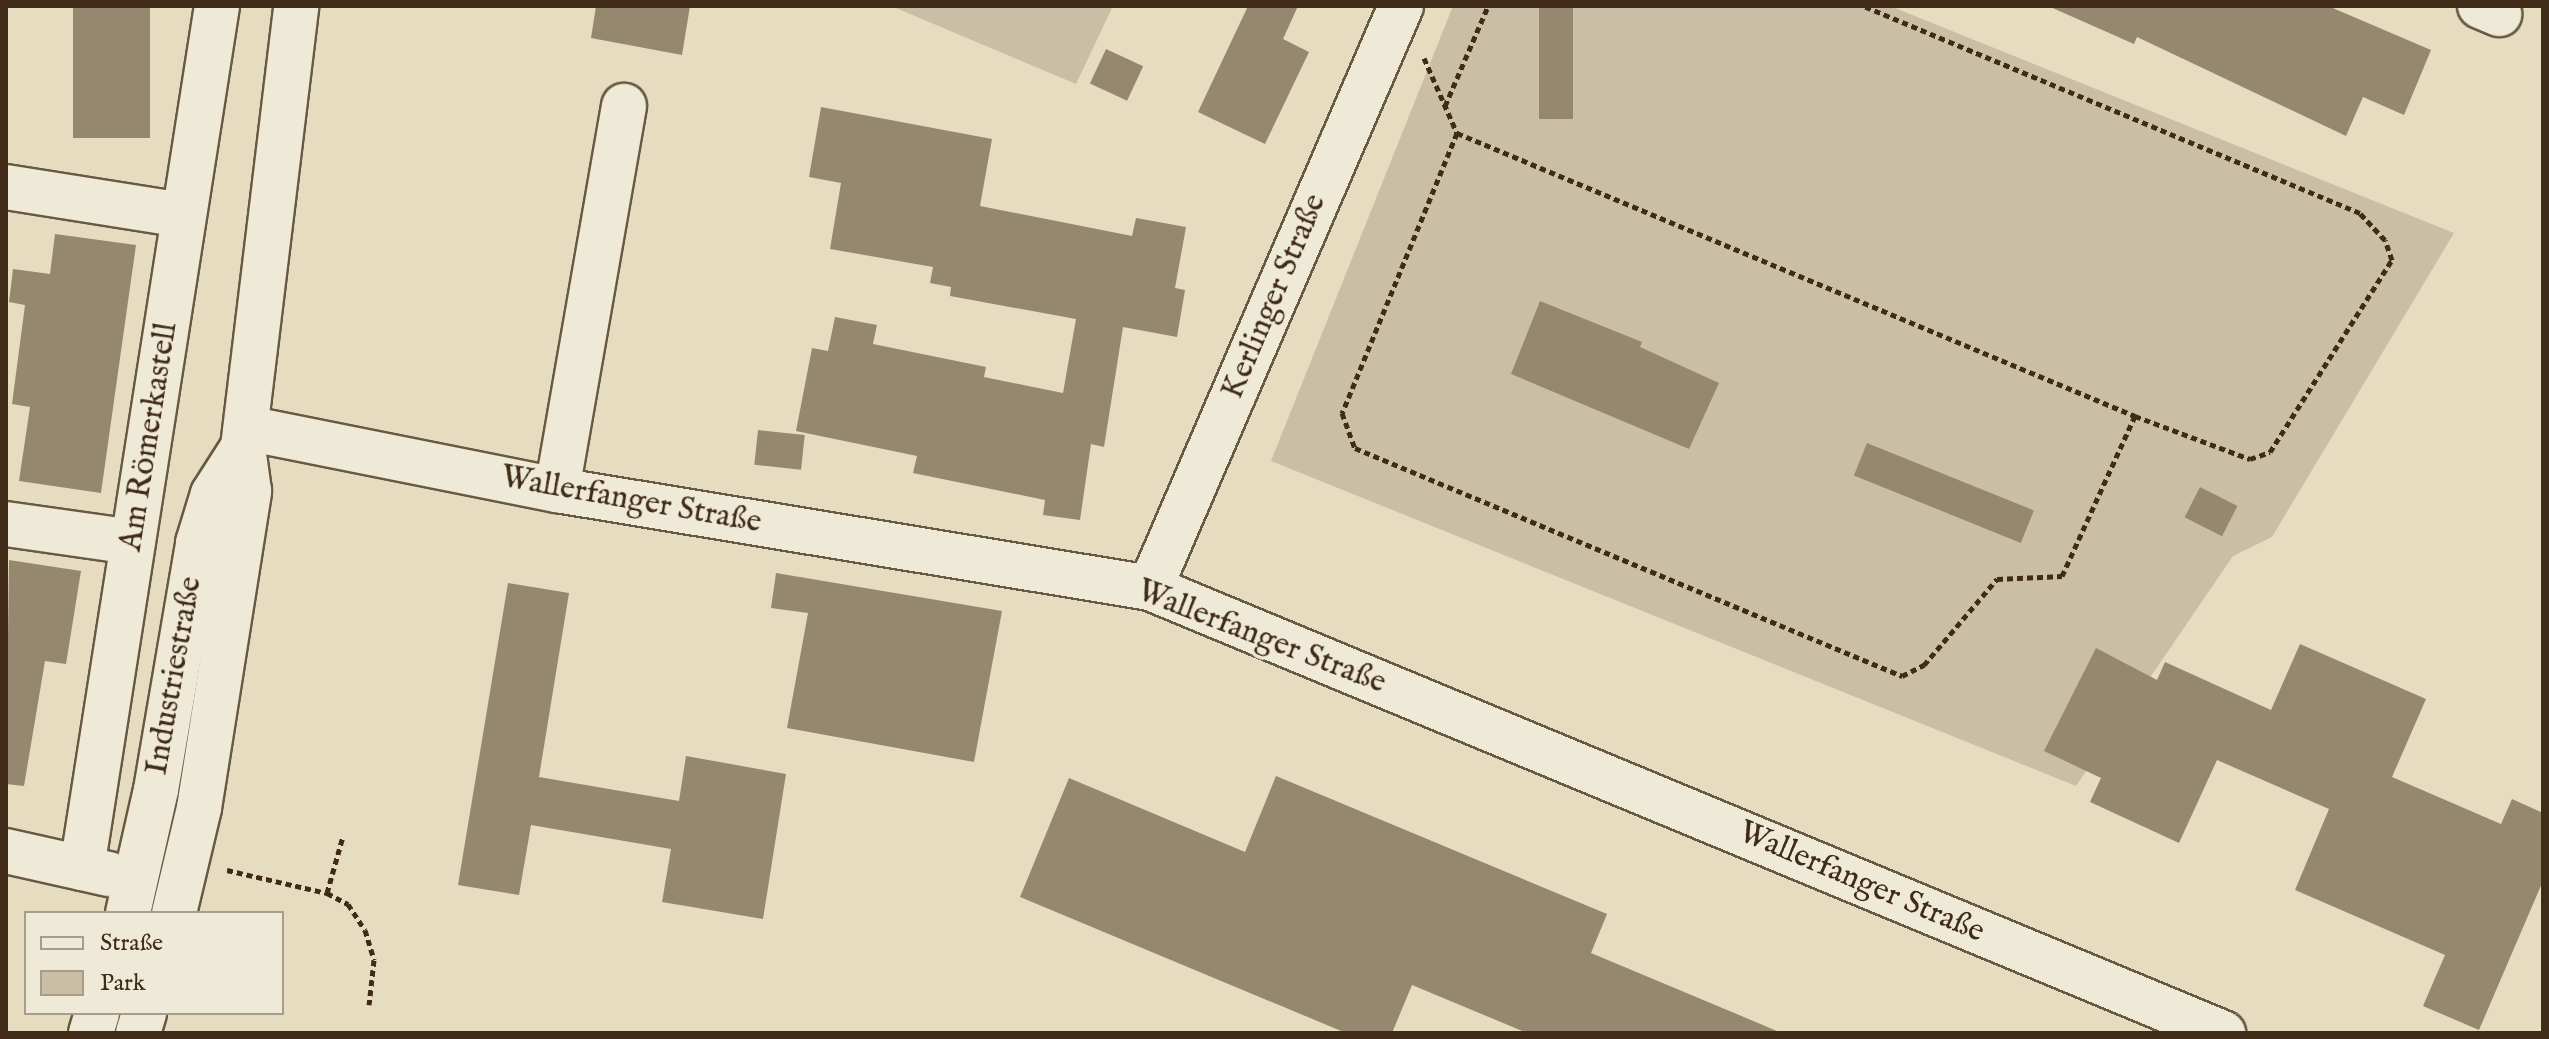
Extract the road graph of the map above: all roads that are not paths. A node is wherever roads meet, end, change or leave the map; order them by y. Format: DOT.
graph roads {
  1 [pos="217,6"];
  2 [pos="296,6"];
  3 [pos="1401,6"];
  4 [pos="624,106"];
  5 [pos="6,187"];
  6 [pos="183,215"];
  7 [pos="244,438"];
  8 [pos="557,490"];
  9 [pos="6,524"];
  10 [pos="133,542"];
  11 [pos="1150,588"];
  12 [pos="6,851"];
  13 [pos="82,868"];
  14 [pos="181,889"];
  15 [pos="133,897"];
  16 [pos="2223,1033"];
  1 -- 6 [label="street, Am Römerkastell"];
  2 -- 7 [label="street, Industriestraße"];
  3 -- 11 [label="street, Kerlinger Straße"];
  4 -- 8 [label="street"];
  5 -- 6 [label="street"];
  6 -- 10 [label="street, Am Römerkastell"];
  7 -- 8 [label="street, Wallerfanger Straße"];
  7 -- 14 [label="street, Industriestraße"];
  7 -- 15 [label="street, Industriestraße"];
  8 -- 11 [label="street, Wallerfanger Straße"];
  9 -- 10 [label="street"];
  10 -- 13 [label="street, Am Römerkastell"];
  11 -- 16 [label="street, Wallerfanger Straße"];
  12 -- 13 [label="street"];
  13 -- 15 [label="street"];
  14 -- 15 [label="street"];
}
